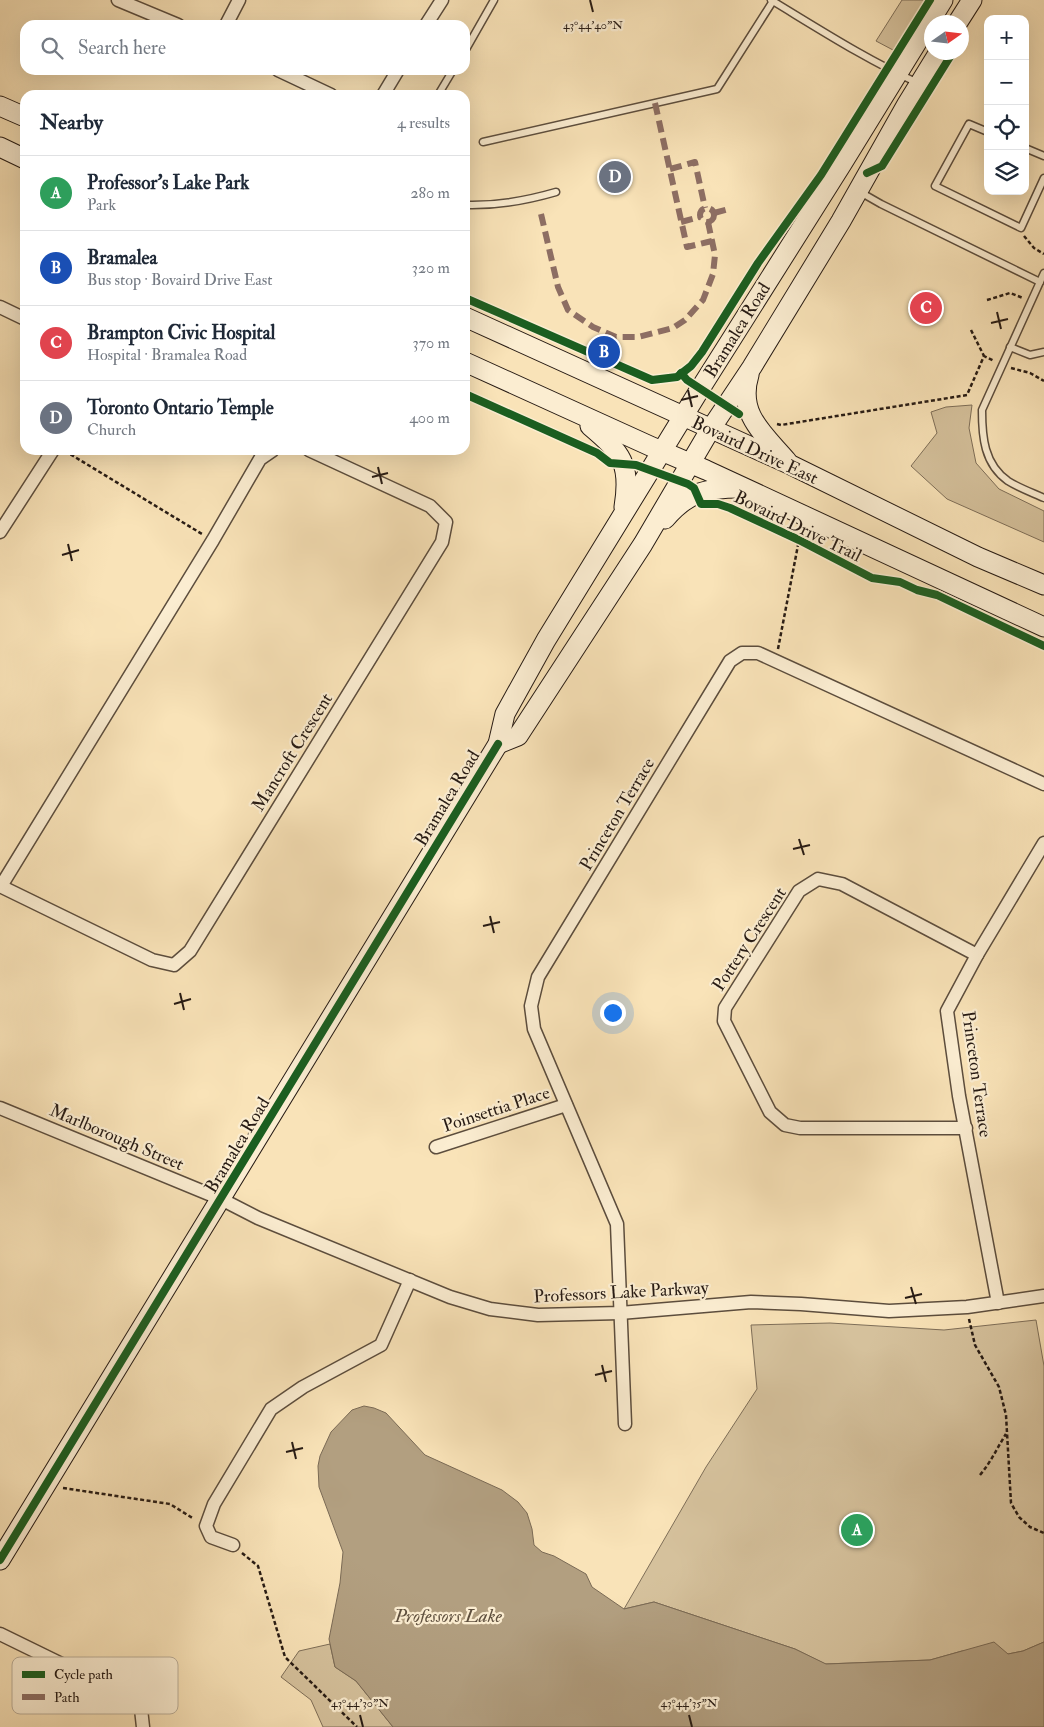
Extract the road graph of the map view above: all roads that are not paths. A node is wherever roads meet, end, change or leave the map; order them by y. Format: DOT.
graph roads {
  1 [pos="118,0"];
  2 [pos="239,0"];
  3 [pos="442,0"];
  4 [pos="494,0"];
  5 [pos="772,0"];
  6 [pos="943,0"];
  7 [pos="972,0"];
  8 [pos="962,15"];
  9 [pos="166,20"];
  10 [pos="229,20"];
  11 [pos="429,20"];
  12 [pos="470,42"];
  13 [pos="934,60"];
  14 [pos="897,74"];
  15 [pos="289,75"];
  16 [pos="395,75"];
  17 [pos="450,75"];
  18 [pos="920,84"];
  19 [pos="320,90"];
  20 [pos="386,90"];
  21 [pos="441,90"];
  22 [pos="0,106"];
  23 [pos="20,115"];
  24 [pos="984,130"];
  25 [pos="483,142"];
  26 [pos="0,147"];
  27 [pos="1029,150"];
  28 [pos="1044,156"];
  29 [pos="20,157"];
  30 [pos="1044,178"];
  31 [pos="857,190"];
  32 [pos="556,192"];
  33 [pos="470,205"];
  34 [pos="1044,273"];
  35 [pos="1040,282"];
  36 [pos="0,307"];
  37 [pos="20,317"];
  38 [pos="470,319"];
  39 [pos="1010,346"];
  40 [pos="1044,352"];
  41 [pos="470,364"];
  42 [pos="752,367"];
  43 [pos="574,412"];
  44 [pos="684,416"];
  45 [pos="710,430"];
  46 [pos="662,451"];
  47 [pos="50,455"];
  48 [pos="266,455"];
  49 [pos="320,455"];
  50 [pos="690,464"];
  51 [pos="791,465"];
  52 [pos="745,488"];
  53 [pos="1044,498"];
  54 [pos="623,515"];
  55 [pos="0,532"];
  56 [pos="643,544"];
  57 [pos="1044,585"];
  58 [pos="1044,626"];
  59 [pos="498,744"];
  60 [pos="1044,784"];
  61 [pos="1044,843"];
  62 [pos="1,886"];
  63 [pos="977,955"];
  64 [pos="566,1104"];
  65 [pos="0,1108"];
  66 [pos="966,1128"];
  67 [pos="436,1148"];
  68 [pos="221,1200"];
  69 [pos="410,1280"];
  70 [pos="1044,1296"];
  71 [pos="998,1303"];
  72 [pos="620,1313"];
  73 [pos="625,1424"];
  74 [pos="232,1545"];
  75 [pos="0,1560"];
  76 [pos="0,1634"];
  77 [pos="47,1657"];
  78 [pos="142,1714"];
  79 [pos="143,1727"];
  1 -- 9 [label="street"];
  2 -- 10 [label="street"];
  3 -- 11 [label="street"];
  4 -- 12 [label="lane"];
  5 -- 14 [label="lane"];
  5 -- 25 [label="lane"];
  6 -- 14 [label="main road, Bramalea Road"];
  7 -- 8 [label="main road"];
  13 -- 18 [label="main road, Bramalea Road"];
  14 -- 18 [label="lane"];
  14 -- 44 [label="main road, Bramalea Road"];
  15 -- 19 [label="street"];
  16 -- 20 [label="street"];
  17 -- 21 [label="lane"];
  18 -- 31 [label="main road, Bramalea Road"];
  22 -- 23 [label="main road"];
  24 -- 30 [label="lane"];
  26 -- 29 [label="main road"];
  27 -- 28 [label="lane"];
  31 -- 35 [label="lane"];
  31 -- 42 [label="main road, Bramalea Road"];
  32 -- 33 [label="lane"];
  34 -- 35 [label="lane"];
  35 -- 39 [label="lane"];
  36 -- 37 [label="street"];
  38 -- 44 [label="main road, Bovaird Drive East"];
  39 -- 40 [label="lane"];
  39 -- 53 [label="lane"];
  41 -- 43 [label="main road"];
  42 -- 45 [label="main road, Bramalea Road"];
  42 -- 51 [label="main road"];
  43 -- 46 [label="main road"];
  43 -- 54 [label="main road"];
  44 -- 45 [label="main road, Bovaird Drive East"];
  44 -- 46 [label="main road, Bramalea Road"];
  45 -- 50 [label="main road, Bramalea Road"];
  45 -- 51 [label="main road, Bovaird Drive East"];
  46 -- 50 [label="main road"];
  46 -- 54 [label="main road, Bramalea Road"];
  47 -- 55 [label="street"];
  48 -- 62 [label="street, Mancroft Crescent"];
  49 -- 62 [label="street, Mancroft Crescent"];
  50 -- 52 [label="main road"];
  50 -- 56 [label="main road, Bramalea Road"];
  51 -- 57 [label="main road, Bovaird Drive East"];
  52 -- 56 [label="main road"];
  52 -- 58 [label="main road"];
  54 -- 59 [label="main road, Bramalea Road"];
  56 -- 59 [label="main road, Bramalea Road"];
  59 -- 68 [label="main road, Bramalea Road"];
  60 -- 64 [label="street, Princeton Terrace"];
  61 -- 63 [label="street, Princeton Terrace"];
  63 -- 66 [label="street, Princeton Terrace"];
  63 -- 66 [label="street, Pottery Crescent"];
  64 -- 67 [label="street, Poinsettia Place"];
  64 -- 72 [label="street, Princeton Terrace"];
  65 -- 68 [label="street, Marlborough Street"];
  66 -- 71 [label="street, Princeton Terrace"];
  68 -- 69 [label="street, Professors Lake Parkway"];
  68 -- 75 [label="main road, Bramalea Road"];
  69 -- 72 [label="street, Professors Lake Parkway"];
  69 -- 74 [label="street"];
  70 -- 71 [label="street, Professors Lake Parkway"];
  71 -- 72 [label="street, Professors Lake Parkway"];
  72 -- 73 [label="street, Princeton Terrace"];
  76 -- 77 [label="street"];
  78 -- 79 [label="street"];
}
